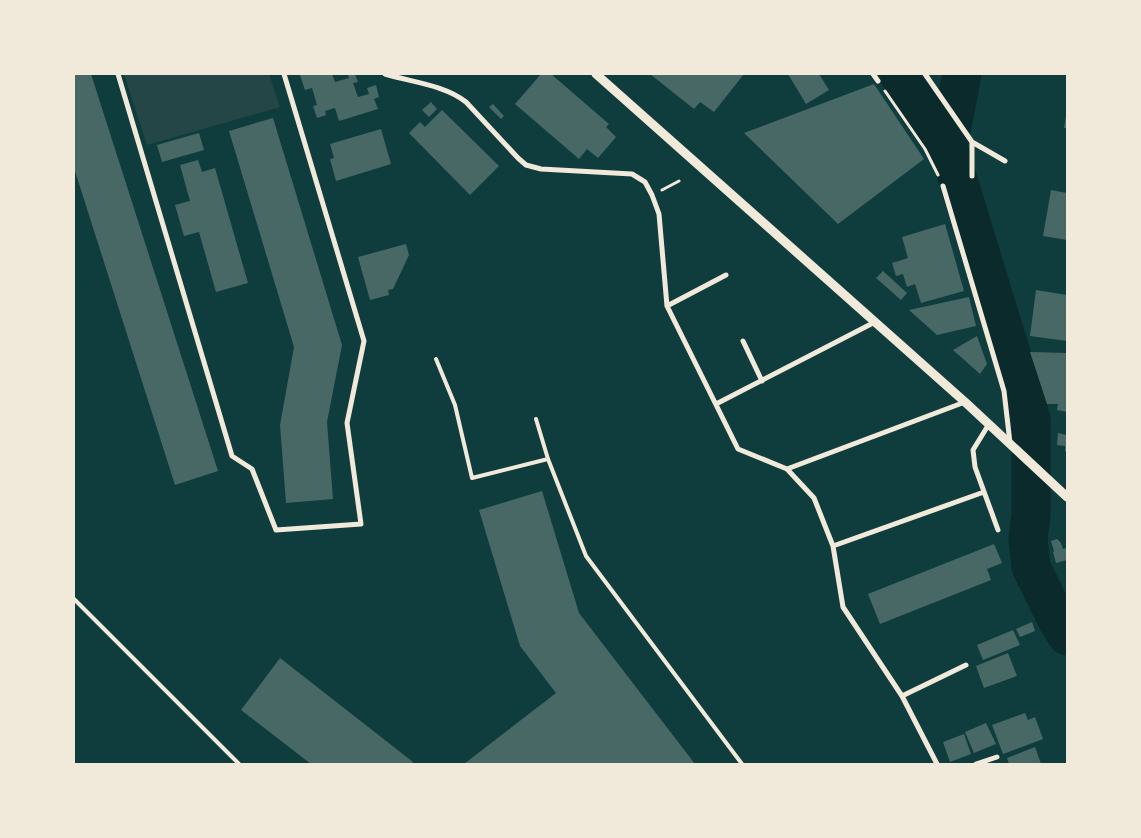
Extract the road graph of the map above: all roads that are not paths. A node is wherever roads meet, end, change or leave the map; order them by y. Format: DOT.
graph roads {
  1 [pos="118,74"];
  2 [pos="284,74"];
  3 [pos="385,74"];
  4 [pos="596,74"];
  5 [pos="874,74"];
  6 [pos="925,74"];
  7 [pos="878,81"];
  8 [pos="972,142"];
  9 [pos="1005,161"];
  10 [pos="972,176"];
  11 [pos="943,186"];
  12 [pos="726,276"];
  13 [pos="667,306"];
  14 [pos="875,322"];
  15 [pos="743,341"];
  16 [pos="436,359"];
  17 [pos="762,381"];
  18 [pos="965,402"];
  19 [pos="716,404"];
  20 [pos="536,419"];
  21 [pos="989,423"];
  22 [pos="1010,443"];
  23 [pos="548,459"];
  24 [pos="787,469"];
  25 [pos="984,492"];
  26 [pos="1067,497"];
  27 [pos="998,530"];
  28 [pos="833,546"];
  29 [pos="74,599"];
  30 [pos="966,665"];
  31 [pos="902,696"];
  32 [pos="997,757"];
  33 [pos="239,764"];
  34 [pos="742,764"];
  35 [pos="937,764"];
  36 [pos="976,764"];
  1 -- 2 [label="street"];
  3 -- 13 [label="street"];
  4 -- 14 [label="street"];
  5 -- 7 [label="street"];
  6 -- 8 [label="street"];
  8 -- 9 [label="street"];
  8 -- 10 [label="street"];
  11 -- 22 [label="street"];
  12 -- 13 [label="street"];
  13 -- 19 [label="street"];
  14 -- 17 [label="street"];
  14 -- 18 [label="street"];
  15 -- 17 [label="street"];
  16 -- 23 [label="lane"];
  17 -- 19 [label="street"];
  18 -- 21 [label="street"];
  18 -- 24 [label="street"];
  19 -- 24 [label="street"];
  20 -- 23 [label="lane"];
  21 -- 22 [label="street"];
  21 -- 25 [label="street"];
  22 -- 26 [label="street"];
  23 -- 34 [label="lane"];
  24 -- 28 [label="street"];
  25 -- 27 [label="street"];
  25 -- 28 [label="street"];
  28 -- 31 [label="street"];
  29 -- 33 [label="lane"];
  30 -- 31 [label="street"];
  31 -- 35 [label="street"];
  32 -- 36 [label="street"];
}
